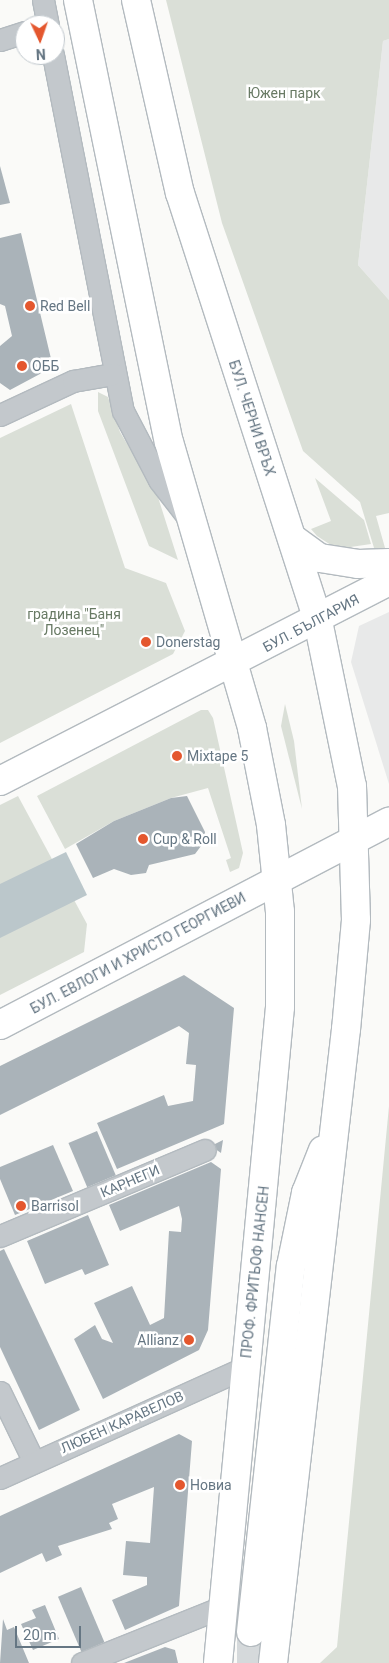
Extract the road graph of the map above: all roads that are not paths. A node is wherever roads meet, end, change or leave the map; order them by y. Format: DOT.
graph roads {
  1 [pos="43,0"];
  2 [pos="78,0"];
  3 [pos="136,0"];
  4 [pos="46,15"];
  5 [pos="15,35"];
  6 [pos="0,40"];
  7 [pos="55,65"];
  8 [pos="113,374"];
  9 [pos="2,412"];
  10 [pos="194,525"];
  11 [pos="292,538"];
  12 [pos="389,562"];
  13 [pos="389,581"];
  14 [pos="318,621"];
  15 [pos="233,663"];
  16 [pos="0,781"];
  17 [pos="389,822"];
  18 [pos="356,838"];
  19 [pos="277,882"];
  20 [pos="0,1026"];
  21 [pos="338,1110"];
  22 [pos="205,1150"];
  23 [pos="0,1236"];
  24 [pos="246,1367"];
  25 [pos="0,1392"];
  26 [pos="34,1462"];
  27 [pos="0,1478"];
  28 [pos="222,1607"];
  29 [pos="251,1632"];
  30 [pos="82,1663"];
  31 [pos="218,1663"];
  32 [pos="272,1663"];
  1 -- 4 [label="street"];
  2 -- 10 [label="main road"];
  3 -- 11 [label="main road, БУЛ. ЧЕРНИ ВРЪХ"];
  5 -- 6 [label="street"];
  7 -- 8 [label="street"];
  8 -- 9 [label="street"];
  8 -- 10 [label="street"];
  10 -- 15 [label="main road"];
  11 -- 12 [label="main road"];
  11 -- 14 [label="main road, БУЛ. ЧЕРНИ ВРЪХ"];
  13 -- 14 [label="main road, БУЛ. БЪЛГАРИЯ"];
  14 -- 15 [label="main road, БУЛ. БЪЛГАРИЯ"];
  14 -- 18 [label="main road, БУЛ. ЧЕРНИ ВРЪХ"];
  15 -- 16 [label="main road"];
  15 -- 19 [label="main road"];
  17 -- 18 [label="main road"];
  18 -- 19 [label="main road"];
  18 -- 21 [label="main road"];
  19 -- 20 [label="main road, БУЛ. ЕВЛОГИ И ХРИСТО ГЕОРГИЕВИ"];
  19 -- 24 [label="main road, ПРОФ. ФРИТЬОФ НАНСЕН"];
  21 -- 29 [label="main road"];
  21 -- 32 [label="main road"];
  22 -- 23 [label="street, КАРНЕГИ"];
  24 -- 26 [label="street, ЛЮБЕН КАРАВЕЛОВ"];
  24 -- 28 [label="main road, ПРОФ. ФРИТЬОФ НАНСЕН"];
  25 -- 26 [label="street"];
  26 -- 27 [label="street, ЛЮБЕН КАРАВЕЛОВ"];
  28 -- 30 [label="street"];
  28 -- 31 [label="main road, ПРОФ. ФРИТЬОФ НАНСЕН"];
}
